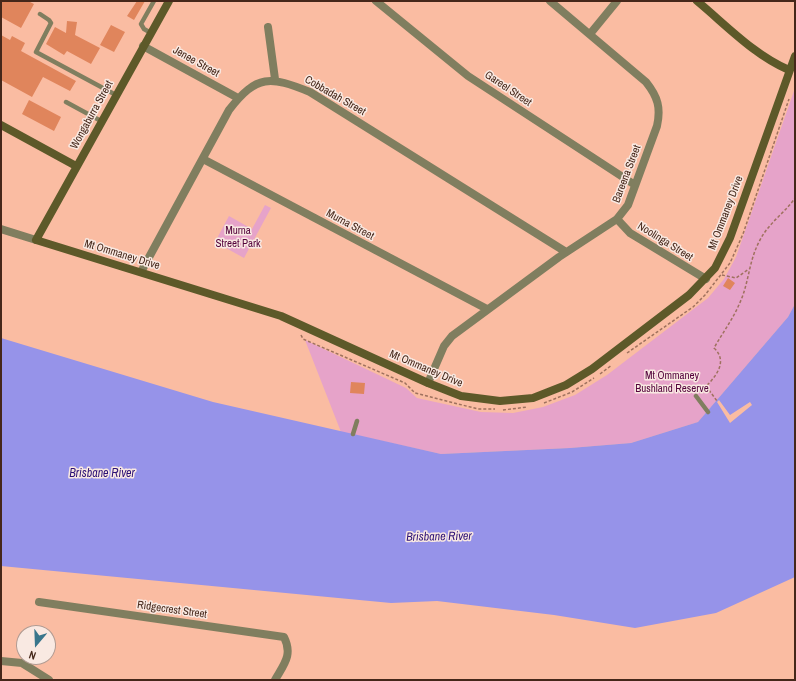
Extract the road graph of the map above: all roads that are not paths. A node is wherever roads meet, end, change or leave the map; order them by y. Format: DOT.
graph roads {
  1 [pos="154,1"];
  2 [pos="169,1"];
  3 [pos="376,1"];
  4 [pos="550,1"];
  5 [pos="617,1"];
  6 [pos="697,1"];
  7 [pos="40,14"];
  8 [pos="268,27"];
  9 [pos="151,33"];
  10 [pos="590,34"];
  11 [pos="144,46"];
  12 [pos="795,56"];
  13 [pos="789,70"];
  14 [pos="275,80"];
  15 [pos="116,95"];
  16 [pos="238,98"];
  17 [pos="66,102"];
  18 [pos="101,121"];
  19 [pos="1,125"];
  20 [pos="203,159"];
  21 [pos="76,166"];
  22 [pos="635,185"];
  23 [pos="617,219"];
  24 [pos="1,229"];
  25 [pos="36,240"];
  26 [pos="566,252"];
  27 [pos="140,272"];
  28 [pos="706,280"];
  29 [pos="487,310"];
  30 [pos="428,383"];
  31 [pos="696,396"];
  32 [pos="708,412"];
  33 [pos="357,421"];
  34 [pos="353,434"];
  35 [pos="39,602"];
  36 [pos="1,661"];
  37 [pos="49,680"];
  38 [pos="275,680"];
  1 -- 9 [label="lane"];
  2 -- 9 [label="street, Wongaburra Street"];
  3 -- 22 [label="street, Gareel Street"];
  4 -- 10 [label="street, Bareena Street"];
  5 -- 10 [label="street"];
  6 -- 13 [label="street"];
  7 -- 15 [label="lane"];
  8 -- 14 [label="street"];
  9 -- 11 [label="street, Wongaburra Street"];
  10 -- 22 [label="street, Bareena Street"];
  11 -- 15 [label="street, Wongaburra Street"];
  11 -- 16 [label="street, Jenee Street"];
  12 -- 13 [label="street, Mt Ommaney Drive"];
  13 -- 28 [label="street, Mt Ommaney Drive"];
  14 -- 16 [label="street"];
  14 -- 26 [label="street, Cobbadah Street"];
  15 -- 18 [label="street, Wongaburra Street"];
  16 -- 20 [label="street"];
  17 -- 18 [label="lane"];
  18 -- 21 [label="street, Wongaburra Street"];
  19 -- 21 [label="street"];
  20 -- 27 [label="street"];
  20 -- 29 [label="street, Murna Street"];
  21 -- 25 [label="street, Wongaburra Street"];
  22 -- 23 [label="street, Bareena Street"];
  23 -- 26 [label="street, Bareena Street"];
  23 -- 28 [label="street, Noolinga Street"];
  24 -- 25 [label="street, Mt Ommaney Drive"];
  25 -- 27 [label="street, Mt Ommaney Drive"];
  26 -- 29 [label="street, Bareena Street"];
  27 -- 30 [label="street, Mt Ommaney Drive"];
  28 -- 30 [label="street, Mt Ommaney Drive"];
  29 -- 30 [label="street, Bareena Street"];
  31 -- 32 [label="lane"];
  33 -- 34 [label="lane"];
  35 -- 38 [label="street, Ridgecrest Street"];
  36 -- 37 [label="street"];
}
